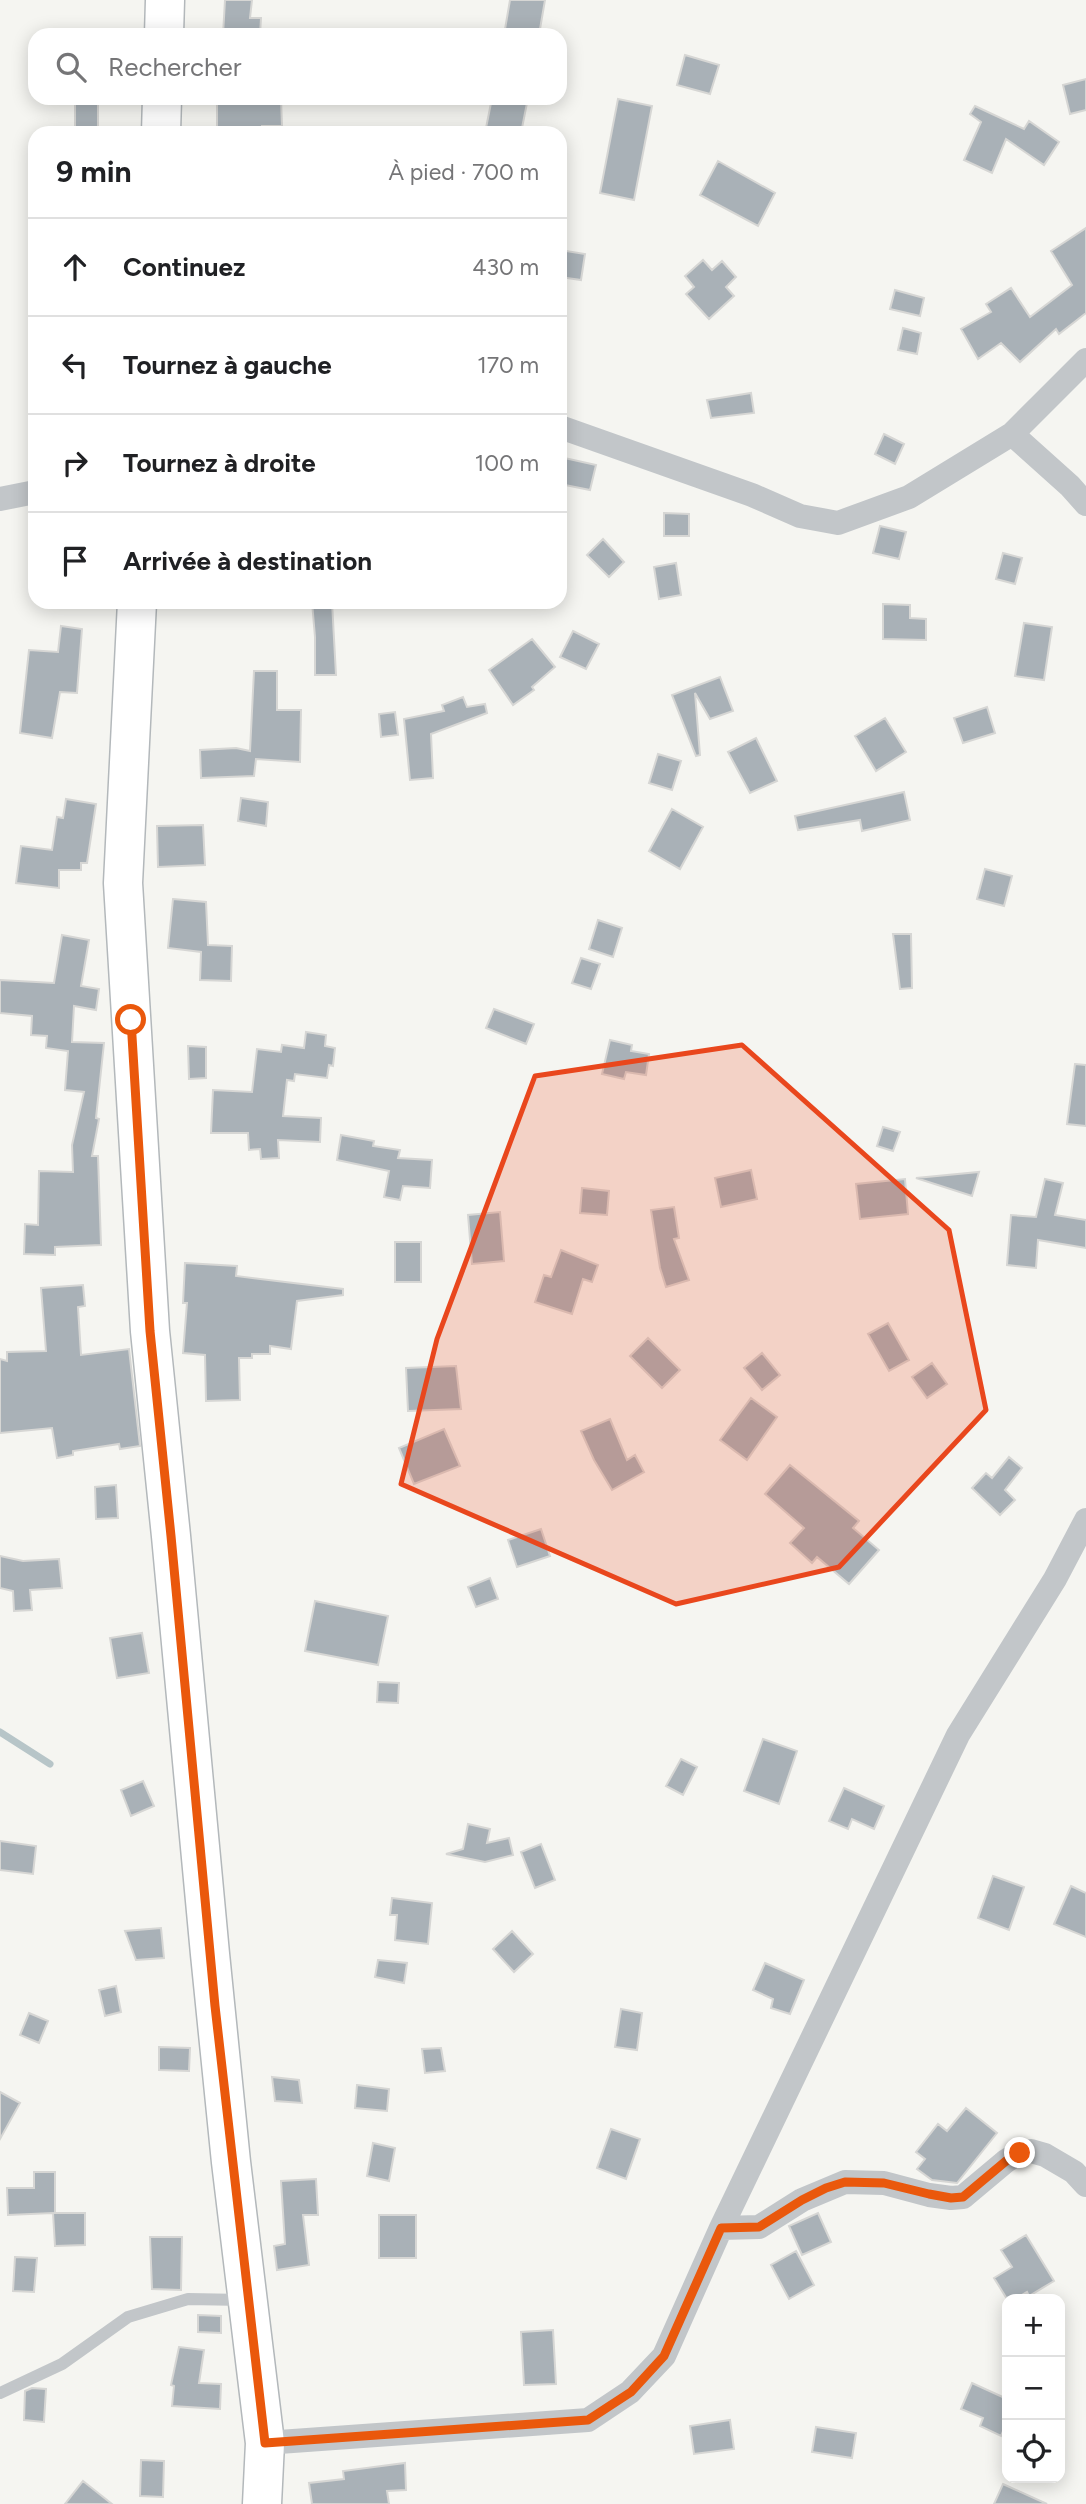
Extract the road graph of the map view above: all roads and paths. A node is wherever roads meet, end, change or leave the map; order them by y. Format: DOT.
graph roads {
  1 [pos="165,0"];
  2 [pos="164,28"];
  3 [pos="162,105"];
  4 [pos="161,126"];
  5 [pos="1086,360"];
  6 [pos="567,429"];
  7 [pos="1012,434"];
  8 [pos="28,493"];
  9 [pos="0,499"];
  10 [pos="1086,504"];
  11 [pos="137,609"];
  12 [pos="1086,1520"];
  13 [pos="1086,2185"];
  14 [pos="721,2228"];
  15 [pos="248,2301"];
  16 [pos="0,2393"];
  17 [pos="265,2443"];
  18 [pos="262,2504"];
  1 -- 2 [label="main road"];
  3 -- 4 [label="main road"];
  5 -- 7 [label="street"];
  6 -- 7 [label="street"];
  7 -- 10 [label="street"];
  8 -- 9 [label="street"];
  11 -- 15 [label="main road"];
  12 -- 14 [label="street"];
  13 -- 14 [label="street"];
  14 -- 17 [label="street"];
  15 -- 16 [label="lane"];
  15 -- 17 [label="main road"];
  17 -- 18 [label="main road"];
}
